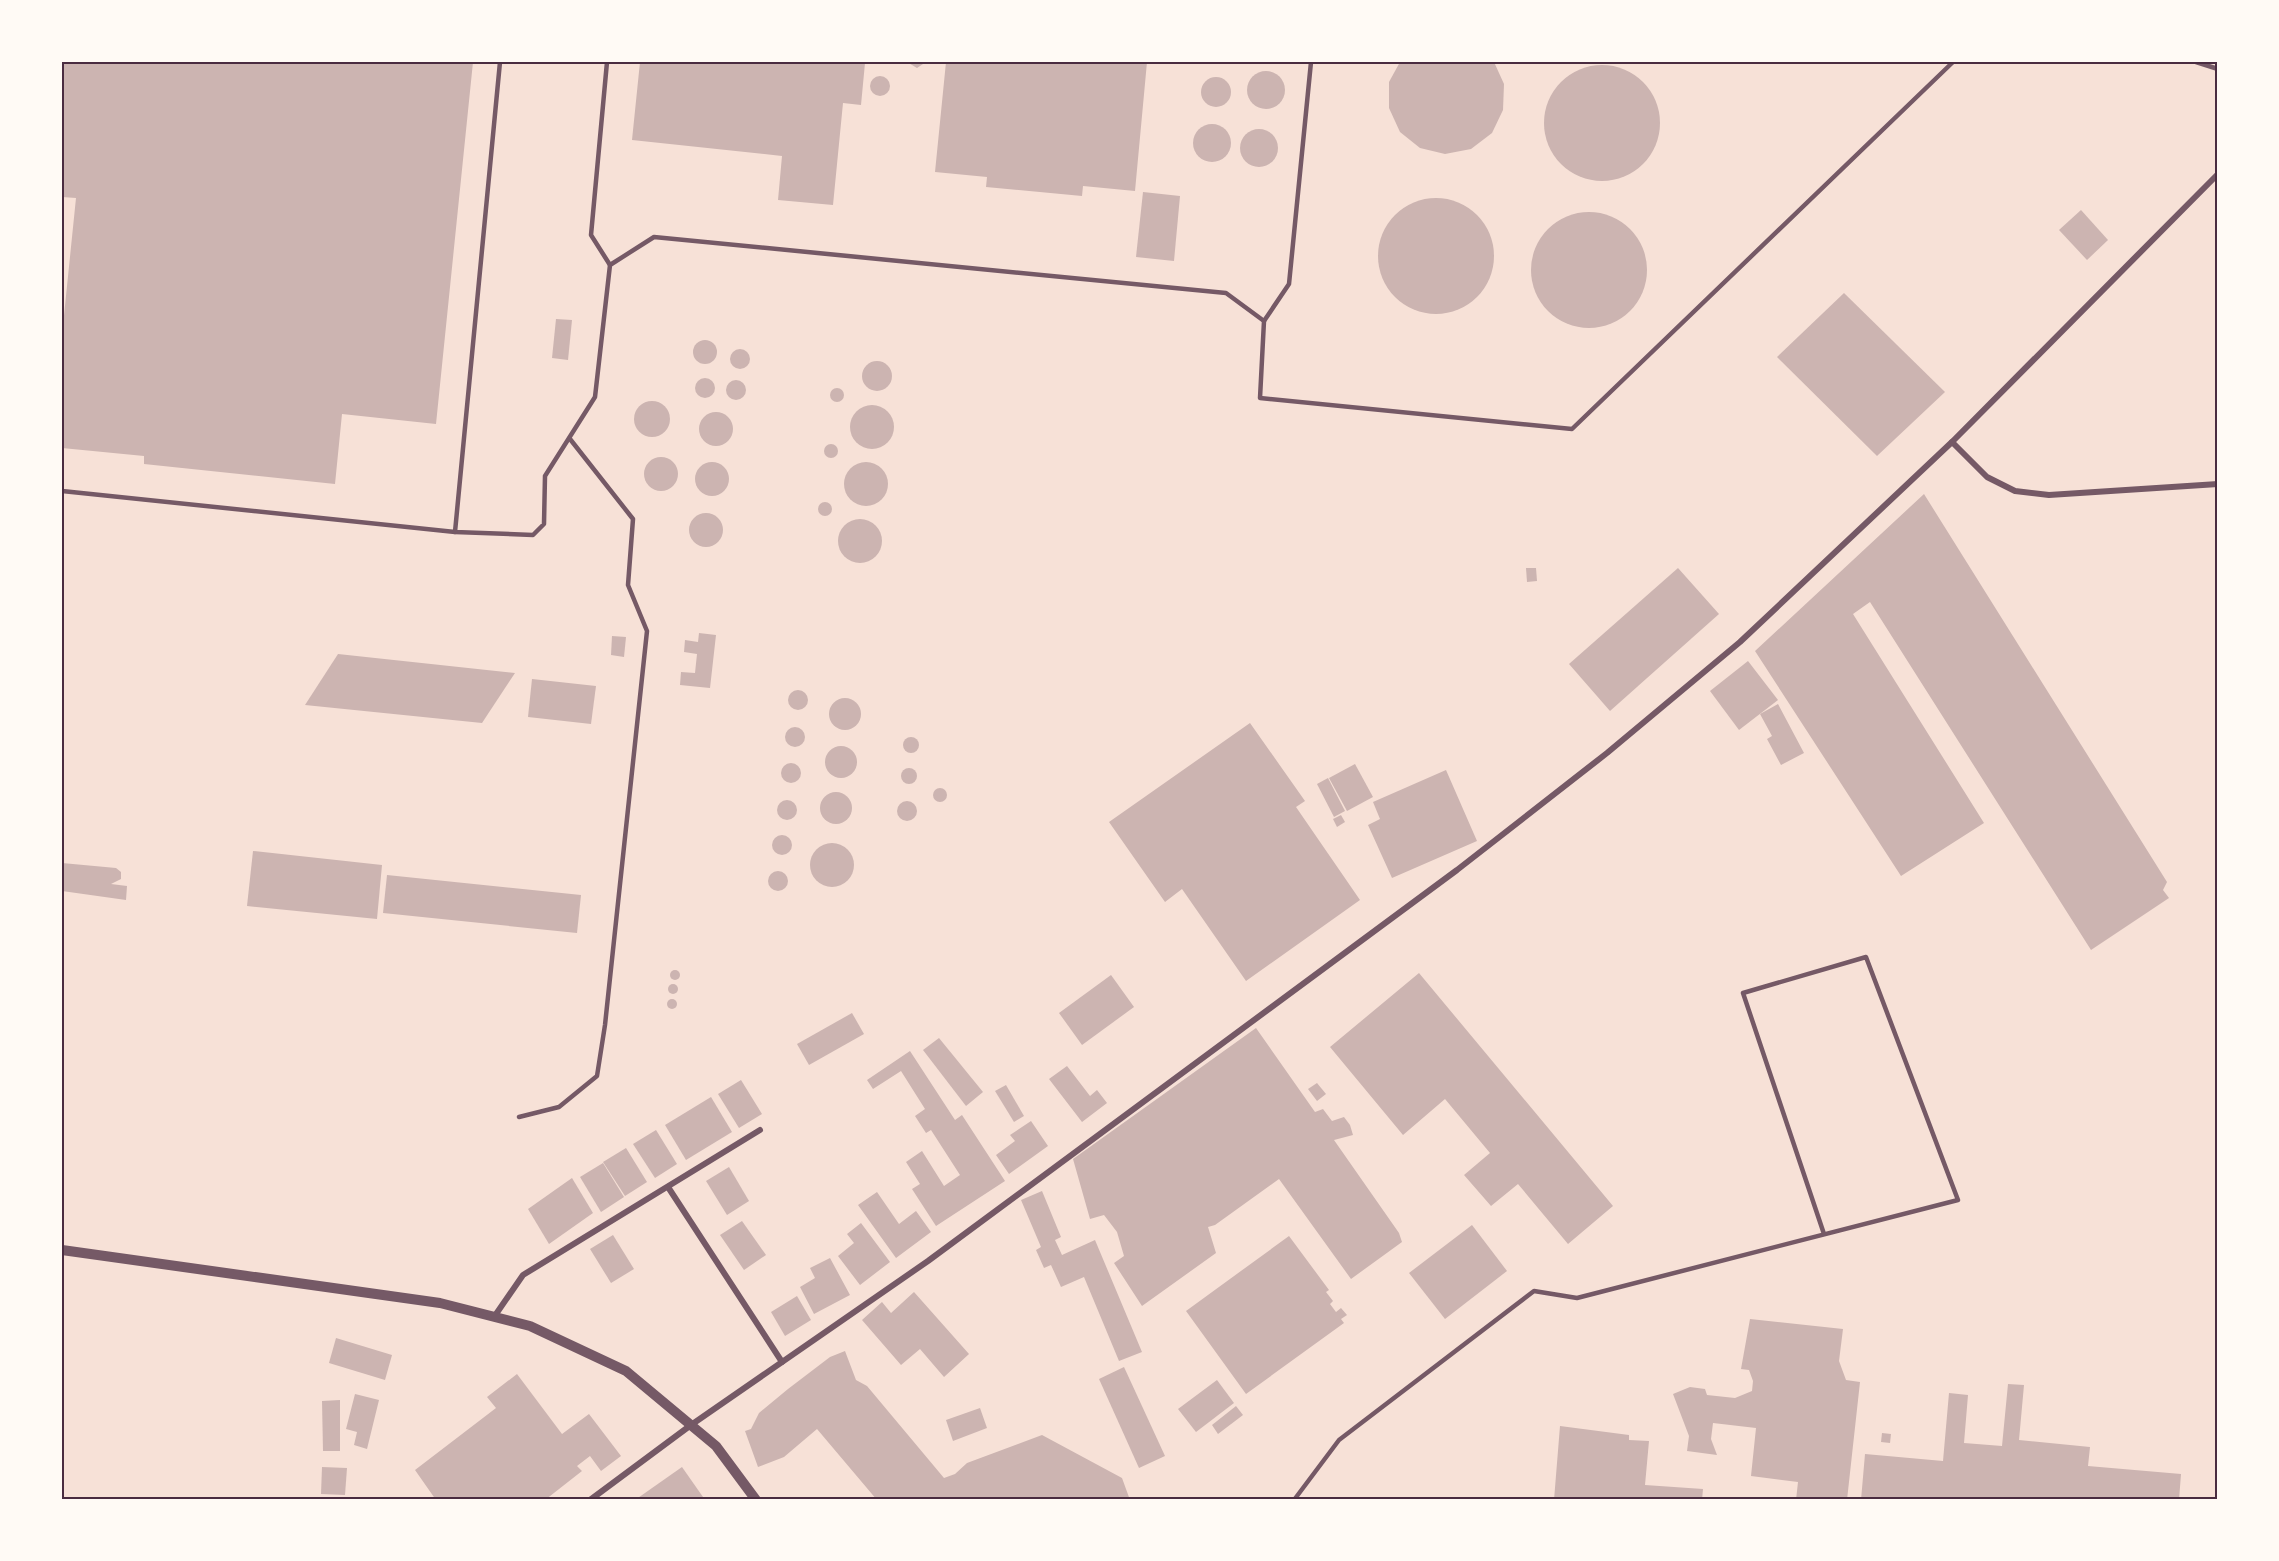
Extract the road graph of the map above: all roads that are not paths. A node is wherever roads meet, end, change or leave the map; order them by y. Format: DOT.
graph roads {
  1 [pos="500,62"];
  2 [pos="607,62"];
  3 [pos="1311,62"];
  4 [pos="1953,62"];
  5 [pos="2196,62"];
  6 [pos="2217,69"];
  7 [pos="2217,174"];
  8 [pos="610,265"];
  9 [pos="1264,321"];
  10 [pos="570,439"];
  11 [pos="1952,442"];
  12 [pos="2217,484"];
  13 [pos="62,491"];
  14 [pos="455,532"];
  15 [pos="519,1117"];
  16 [pos="760,1130"];
  17 [pos="668,1187"];
  18 [pos="1824,1234"];
  19 [pos="62,1250"];
  20 [pos="494,1317"];
  21 [pos="782,1362"];
  22 [pos="691,1425"];
  23 [pos="590,1500"];
  24 [pos="756,1500"];
  25 [pos="1294,1500"];
  1 -- 14 [label="lane"];
  2 -- 8 [label="lane"];
  3 -- 9 [label="lane"];
  4 -- 9 [label="lane"];
  5 -- 6 [label="lane"];
  7 -- 11 [label="street"];
  8 -- 9 [label="lane"];
  8 -- 10 [label="lane"];
  10 -- 14 [label="lane"];
  10 -- 15 [label="lane"];
  11 -- 12 [label="street"];
  11 -- 21 [label="street"];
  13 -- 14 [label="lane"];
  16 -- 17 [label="street"];
  17 -- 20 [label="street"];
  17 -- 21 [label="street"];
  18 -- 18 [label="lane"];
  18 -- 25 [label="lane"];
  19 -- 20 [label="street"];
  20 -- 22 [label="street"];
  21 -- 22 [label="street"];
  22 -- 23 [label="street"];
  22 -- 24 [label="street"];
}
